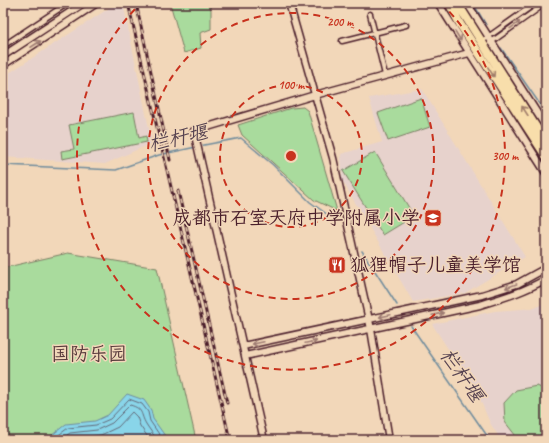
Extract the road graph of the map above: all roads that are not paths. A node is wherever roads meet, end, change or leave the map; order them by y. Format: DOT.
graph roads {
  1 [pos="68,3"];
  2 [pos="84,3"];
  3 [pos="97,3"];
  4 [pos="289,3"];
  5 [pos="449,3"];
  6 [pos="457,3"];
  7 [pos="462,3"];
  8 [pos="467,3"];
  9 [pos="536,3"];
  10 [pos="546,3"];
  11 [pos="439,5"];
  12 [pos="370,14"];
  13 [pos="463,20"];
  14 [pos="406,25"];
  15 [pos="375,33"];
  16 [pos="490,39"];
  17 [pos="342,41"];
  18 [pos="483,45"];
  19 [pos="3,46"];
  20 [pos="469,53"];
  21 [pos="3,56"];
  22 [pos="3,65"];
  23 [pos="385,75"];
  24 [pos="315,95"];
  25 [pos="546,127"];
  26 [pos="546,144"];
  27 [pos="546,156"];
  28 [pos="546,173"];
  29 [pos="546,268"];
  30 [pos="546,279"];
  31 [pos="368,320"];
  32 [pos="371,329"];
  33 [pos="243,346"];
  34 [pos="245,356"];
  35 [pos="264,440"];
  36 [pos="389,440"];
  1 -- 19 [label="street"];
  2 -- 21 [label="street"];
  22 -- 3 [label="street, one-way"];
  4 -- 24 [label="street"];
  5 -- 13 [label="highway"];
  6 -- 13 [label="highway"];
  7 -- 13 [label="street"];
  8 -- 16 [label="street"];
  9 -- 16 [label="street"];
  16 -- 10 [label="street, one-way"];
  11 -- 13 [label="street"];
  11 -- 20 [label="street, one-way"];
  12 -- 15 [label="street"];
  13 -- 18 [label="highway"];
  13 -- 27 [label="highway, one-way"];
  14 -- 15 [label="street"];
  15 -- 17 [label="street"];
  15 -- 23 [label="street"];
  16 -- 18 [label="street"];
  16 -- 25 [label="street"];
  26 -- 18 [label="highway, one-way"];
  20 -- 23 [label="street"];
  20 -- 28 [label="street"];
  23 -- 24 [label="street"];
  24 -- 31 [label="street"];
  24 -- 33 [label="street"];
  29 -- 31 [label="street, one-way"];
  32 -- 30 [label="street, one-way"];
  31 -- 32 [label="street"];
  31 -- 33 [label="street, one-way"];
  34 -- 32 [label="street, one-way"];
  32 -- 36 [label="street"];
  33 -- 34 [label="street"];
  34 -- 35 [label="street"];
}
